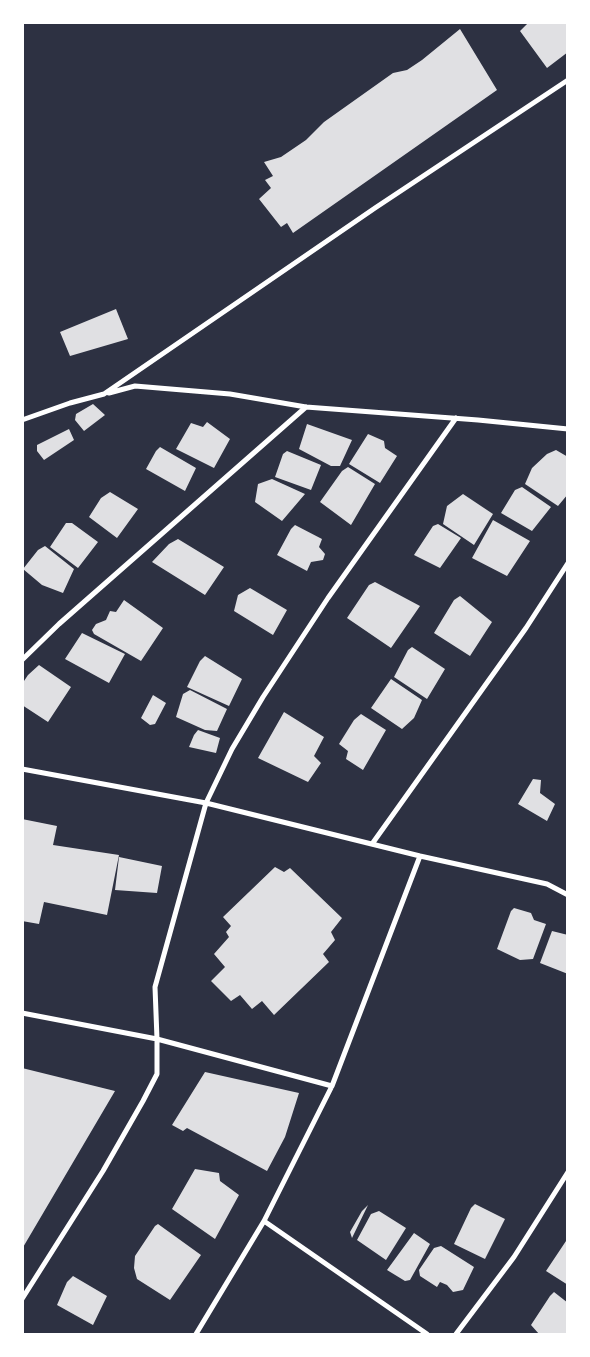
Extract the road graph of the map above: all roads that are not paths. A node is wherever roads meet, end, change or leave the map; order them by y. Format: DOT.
graph roads {
  1 [pos="568,80"];
  2 [pos="104,394"];
  3 [pos="306,407"];
  4 [pos="456,418"];
  5 [pos="22,420"];
  6 [pos="568,429"];
  7 [pos="568,563"];
  8 [pos="22,660"];
  9 [pos="22,769"];
  10 [pos="206,803"];
  11 [pos="372,844"];
  12 [pos="420,856"];
  13 [pos="568,895"];
  14 [pos="22,1012"];
  15 [pos="157,1039"];
  16 [pos="332,1086"];
  17 [pos="568,1172"];
  18 [pos="264,1221"];
  19 [pos="22,1299"];
  20 [pos="196,1334"];
  21 [pos="427,1334"];
  22 [pos="456,1334"];
  1 -- 2 [label="street"];
  2 -- 3 [label="street"];
  2 -- 5 [label="street"];
  3 -- 4 [label="street"];
  3 -- 8 [label="street"];
  4 -- 6 [label="street"];
  4 -- 10 [label="street"];
  7 -- 11 [label="street"];
  9 -- 10 [label="street"];
  10 -- 11 [label="street"];
  10 -- 15 [label="street"];
  11 -- 12 [label="street"];
  12 -- 13 [label="street"];
  12 -- 16 [label="street"];
  14 -- 15 [label="street"];
  15 -- 16 [label="street"];
  15 -- 19 [label="street"];
  16 -- 18 [label="street"];
  17 -- 22 [label="street"];
  18 -- 20 [label="street"];
  18 -- 21 [label="street"];
}
